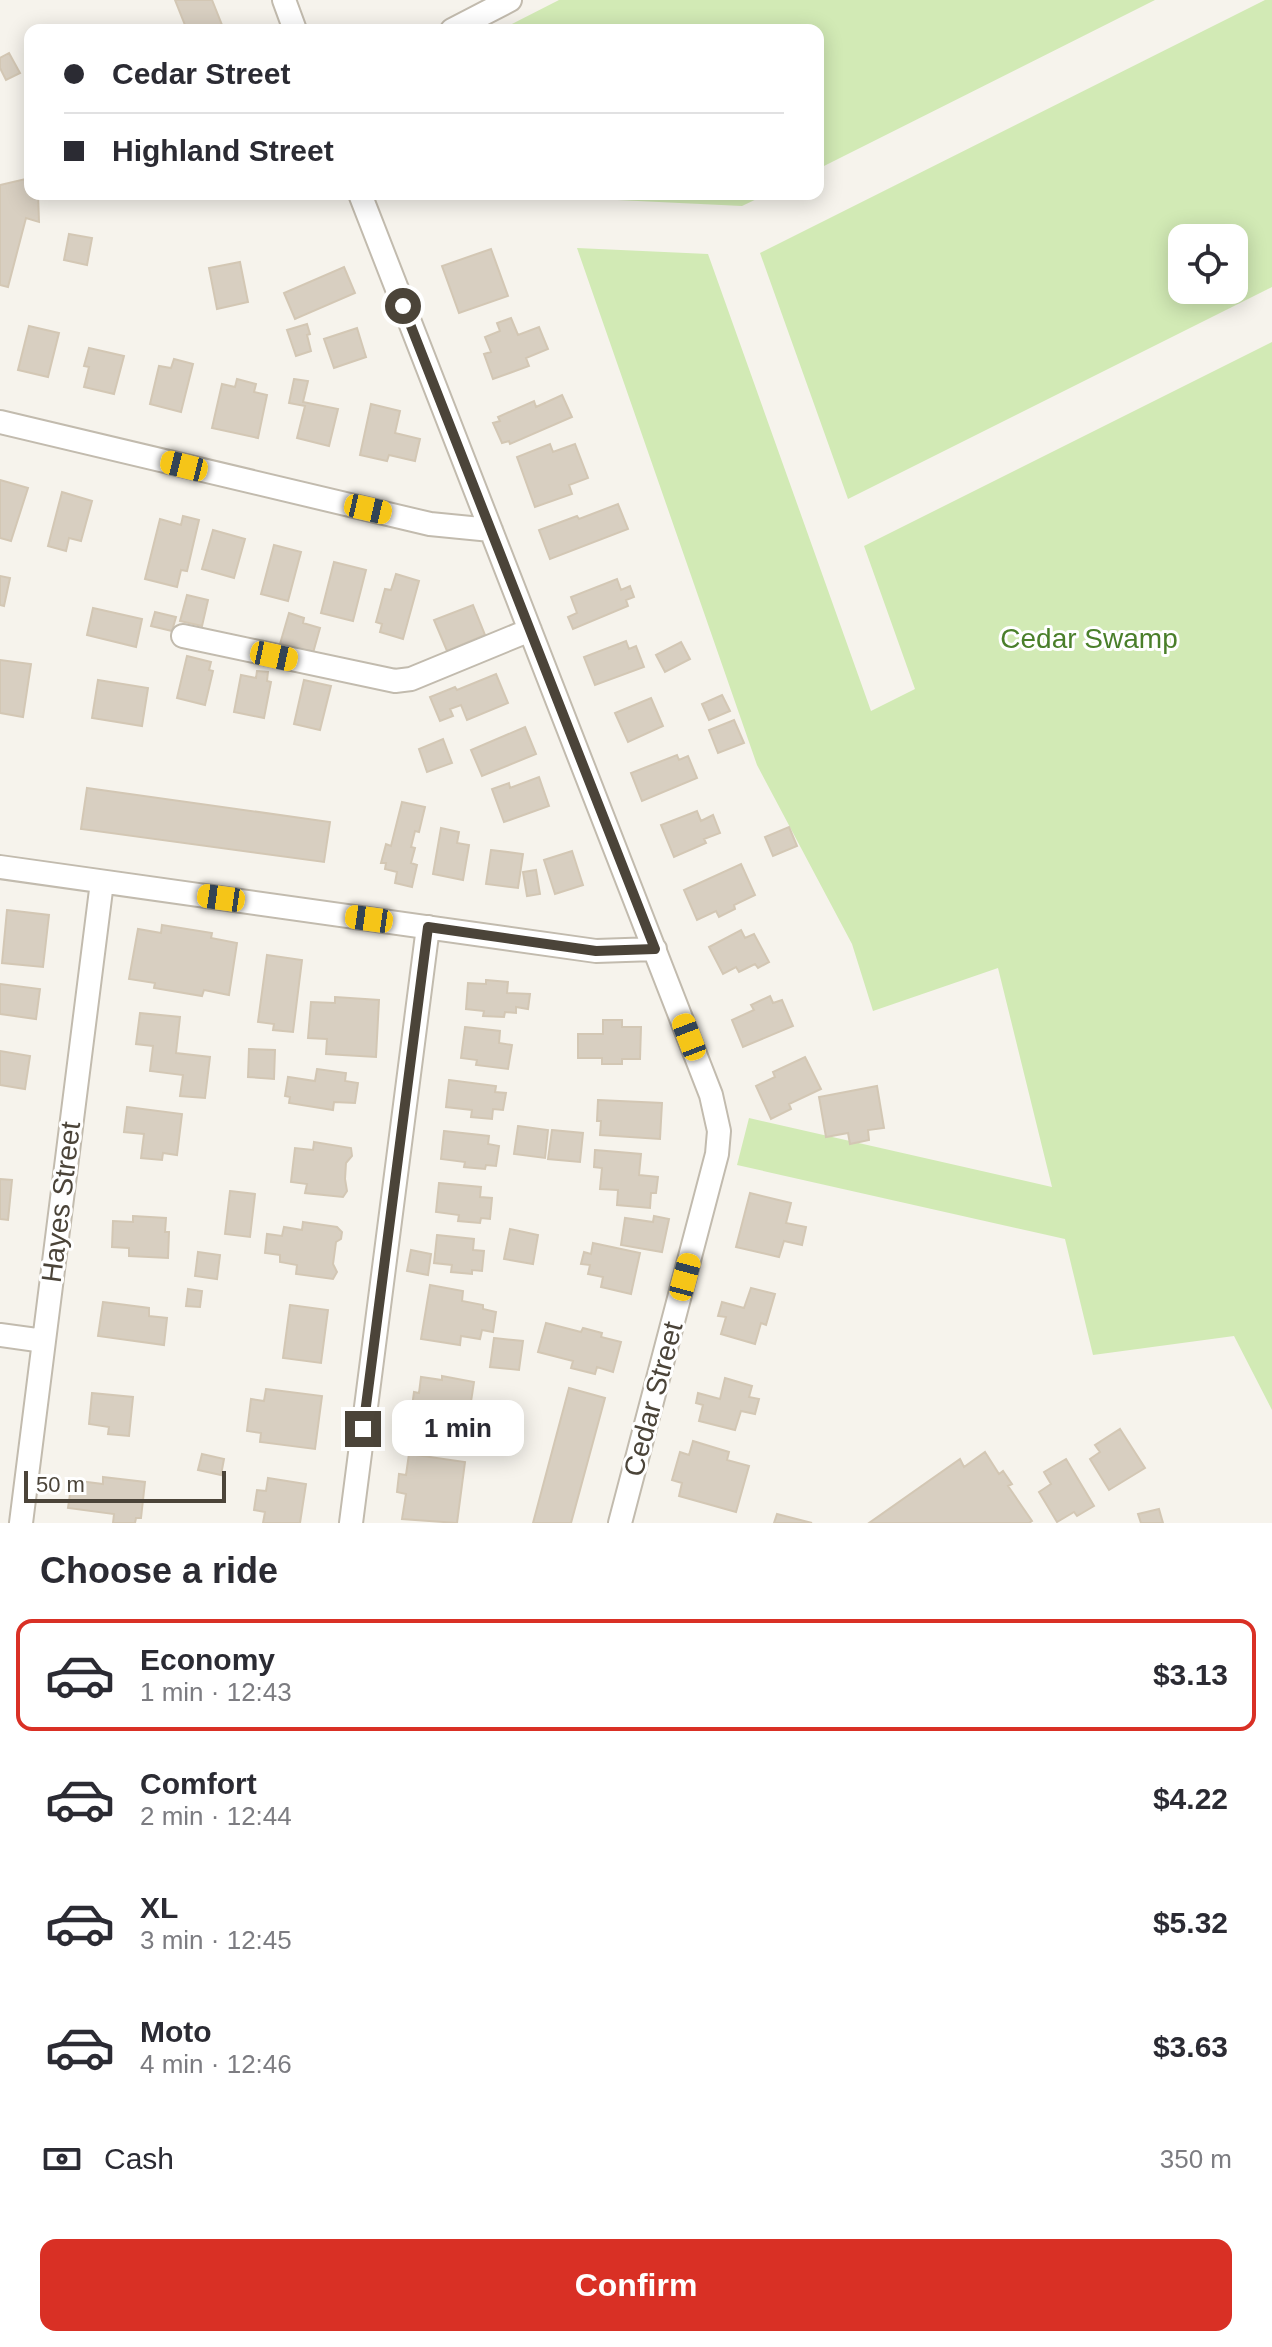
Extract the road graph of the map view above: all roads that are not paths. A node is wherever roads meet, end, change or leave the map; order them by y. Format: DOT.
graph roads {
  1 [pos="284,0"];
  2 [pos="510,0"];
  3 [pos="293,24"];
  4 [pos="464,24"];
  5 [pos="362,200"];
  6 [pos="0,422"];
  7 [pos="491,530"];
  8 [pos="530,630"];
  9 [pos="183,636"];
  10 [pos="0,867"];
  11 [pos="102,882"];
  12 [pos="428,927"];
  13 [pos="655,949"];
  14 [pos="0,1335"];
  15 [pos="44,1341"];
  16 [pos="21,1523"];
  17 [pos="351,1523"];
  18 [pos="620,1523"];
  1 -- 3 [label="street"];
  2 -- 4 [label="street"];
  5 -- 7 [label="street, Cedar Street"];
  6 -- 7 [label="street"];
  7 -- 8 [label="street, Cedar Street"];
  8 -- 9 [label="street"];
  8 -- 13 [label="street, Cedar Street"];
  10 -- 11 [label="street"];
  11 -- 12 [label="street"];
  11 -- 15 [label="street, Hayes Street"];
  12 -- 13 [label="street"];
  12 -- 17 [label="street"];
  13 -- 18 [label="street, Cedar Street"];
  14 -- 15 [label="street"];
  15 -- 16 [label="street, Hayes Street"];
}
